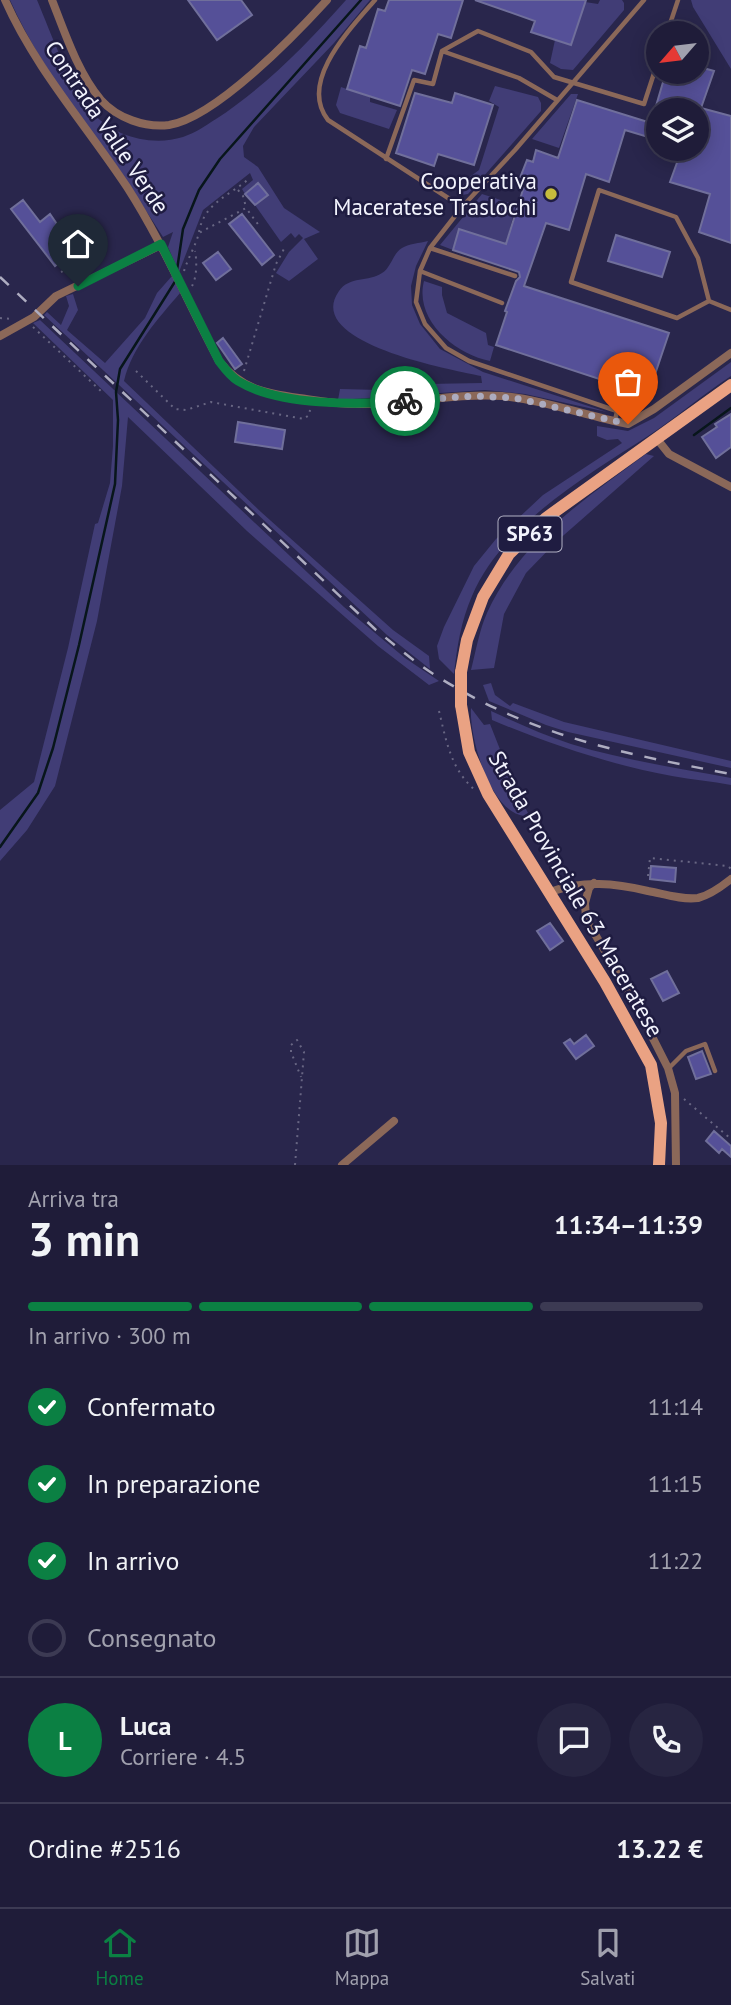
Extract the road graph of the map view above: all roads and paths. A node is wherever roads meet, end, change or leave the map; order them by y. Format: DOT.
graph roads {
  1 [pos="5,0"];
  2 [pos="51,0"];
  3 [pos="327,0"];
  4 [pos="375,0"];
  5 [pos="644,0"];
  6 [pos="678,0"];
  7 [pos="671,21"];
  8 [pos="442,51"];
  9 [pos="571,84"];
  10 [pos="651,84"];
  11 [pos="557,100"];
  12 [pos="386,159"];
  13 [pos="250,178"];
  14 [pos="237,189"];
  15 [pos="462,207"];
  16 [pos="246,208"];
  17 [pos="260,227"];
  18 [pos="199,233"];
  19 [pos="161,244"];
  20 [pos="284,248"];
  21 [pos="430,248"];
  22 [pos="194,250"];
  23 [pos="420,271"];
  24 [pos="61,272"];
  25 [pos="98,276"];
  26 [pos="515,276"];
  27 [pos="178,281"];
  28 [pos="185,293"];
  29 [pos="709,301"];
  30 [pos="502,303"];
  31 [pos="731,310"];
  32 [pos="27,321"];
  33 [pos="0,336"];
  34 [pos="731,353"];
  35 [pos="136,371"];
  36 [pos="239,382"];
  37 [pos="731,385"];
  38 [pos="104,394"];
  39 [pos="311,400"];
  40 [pos="614,421"];
  41 [pos="657,439"];
  42 [pos="731,487"];
  43 [pos="439,711"];
  44 [pos="488,794"];
  45 [pos="731,869"];
  46 [pos="648,876"];
  47 [pos="731,879"];
  48 [pos="594,883"];
  49 [pos="550,892"];
  50 [pos="668,1068"];
  51 [pos="715,1071"];
  52 [pos="301,1077"];
  53 [pos="675,1093"];
  54 [pos="394,1121"];
  55 [pos="731,1139"];
  56 [pos="295,1165"];
  57 [pos="342,1165"];
  58 [pos="659,1165"];
  59 [pos="676,1165"];
  1 -- 19 [label="street, Contrada Valle Verde"];
  2 -- 3 [label="street"];
  4 -- 12 [label="lane"];
  5 -- 9 [label="lane"];
  6 -- 7 [label="lane"];
  8 -- 9 [label="lane"];
  8 -- 11 [label="lane"];
  8 -- 12 [label="lane"];
  9 -- 10 [label="lane"];
  9 -- 11 [label="lane"];
  11 -- 15 [label="lane"];
  12 -- 15 [label="lane"];
  13 -- 14 [label="path"];
  14 -- 16 [label="path"];
  14 -- 18 [label="path"];
  15 -- 21 [label="lane"];
  16 -- 17 [label="path"];
  16 -- 18 [label="path"];
  18 -- 22 [label="path"];
  19 -- 25 [label="street"];
  19 -- 27 [label="street, Contrada Valle Verde"];
  20 -- 36 [label="path"];
  21 -- 23 [label="lane"];
  21 -- 26 [label="lane"];
  22 -- 27 [label="path"];
  22 -- 28 [label="path"];
  23 -- 30 [label="lane"];
  23 -- 40 [label="lane"];
  24 -- 25 [label="path"];
  25 -- 32 [label="street"];
  27 -- 28 [label="street, Contrada Valle Verde"];
  28 -- 36 [label="street, Contrada Valle Verde"];
  29 -- 29 [label="lane"];
  29 -- 31 [label="lane"];
  32 -- 33 [label="street"];
  32 -- 38 [label="path"];
  34 -- 40 [label="street"];
  35 -- 39 [label="path"];
  36 -- 39 [label="street"];
  37 -- 41 [label="main road, Strada Provinciale 63 Maceratese / SP63"];
  39 -- 40 [label="street"];
  41 -- 42 [label="street"];
  41 -- 44 [label="main road, Strada Provinciale 63 Maceratese / SP63, bridge"];
  43 -- 44 [label="path"];
  44 -- 49 [label="main road, Strada Provinciale 63 Maceratese / SP63"];
  45 -- 46 [label="path"];
  47 -- 48 [label="street"];
  48 -- 49 [label="street"];
  48 -- 50 [label="street"];
  49 -- 58 [label="main road, Strada Provinciale 63 Maceratese / SP63"];
  50 -- 51 [label="lane"];
  50 -- 53 [label="street"];
  52 -- 52 [label="path"];
  52 -- 56 [label="path"];
  53 -- 55 [label="path"];
  53 -- 59 [label="street"];
  54 -- 57 [label="street"];
}
